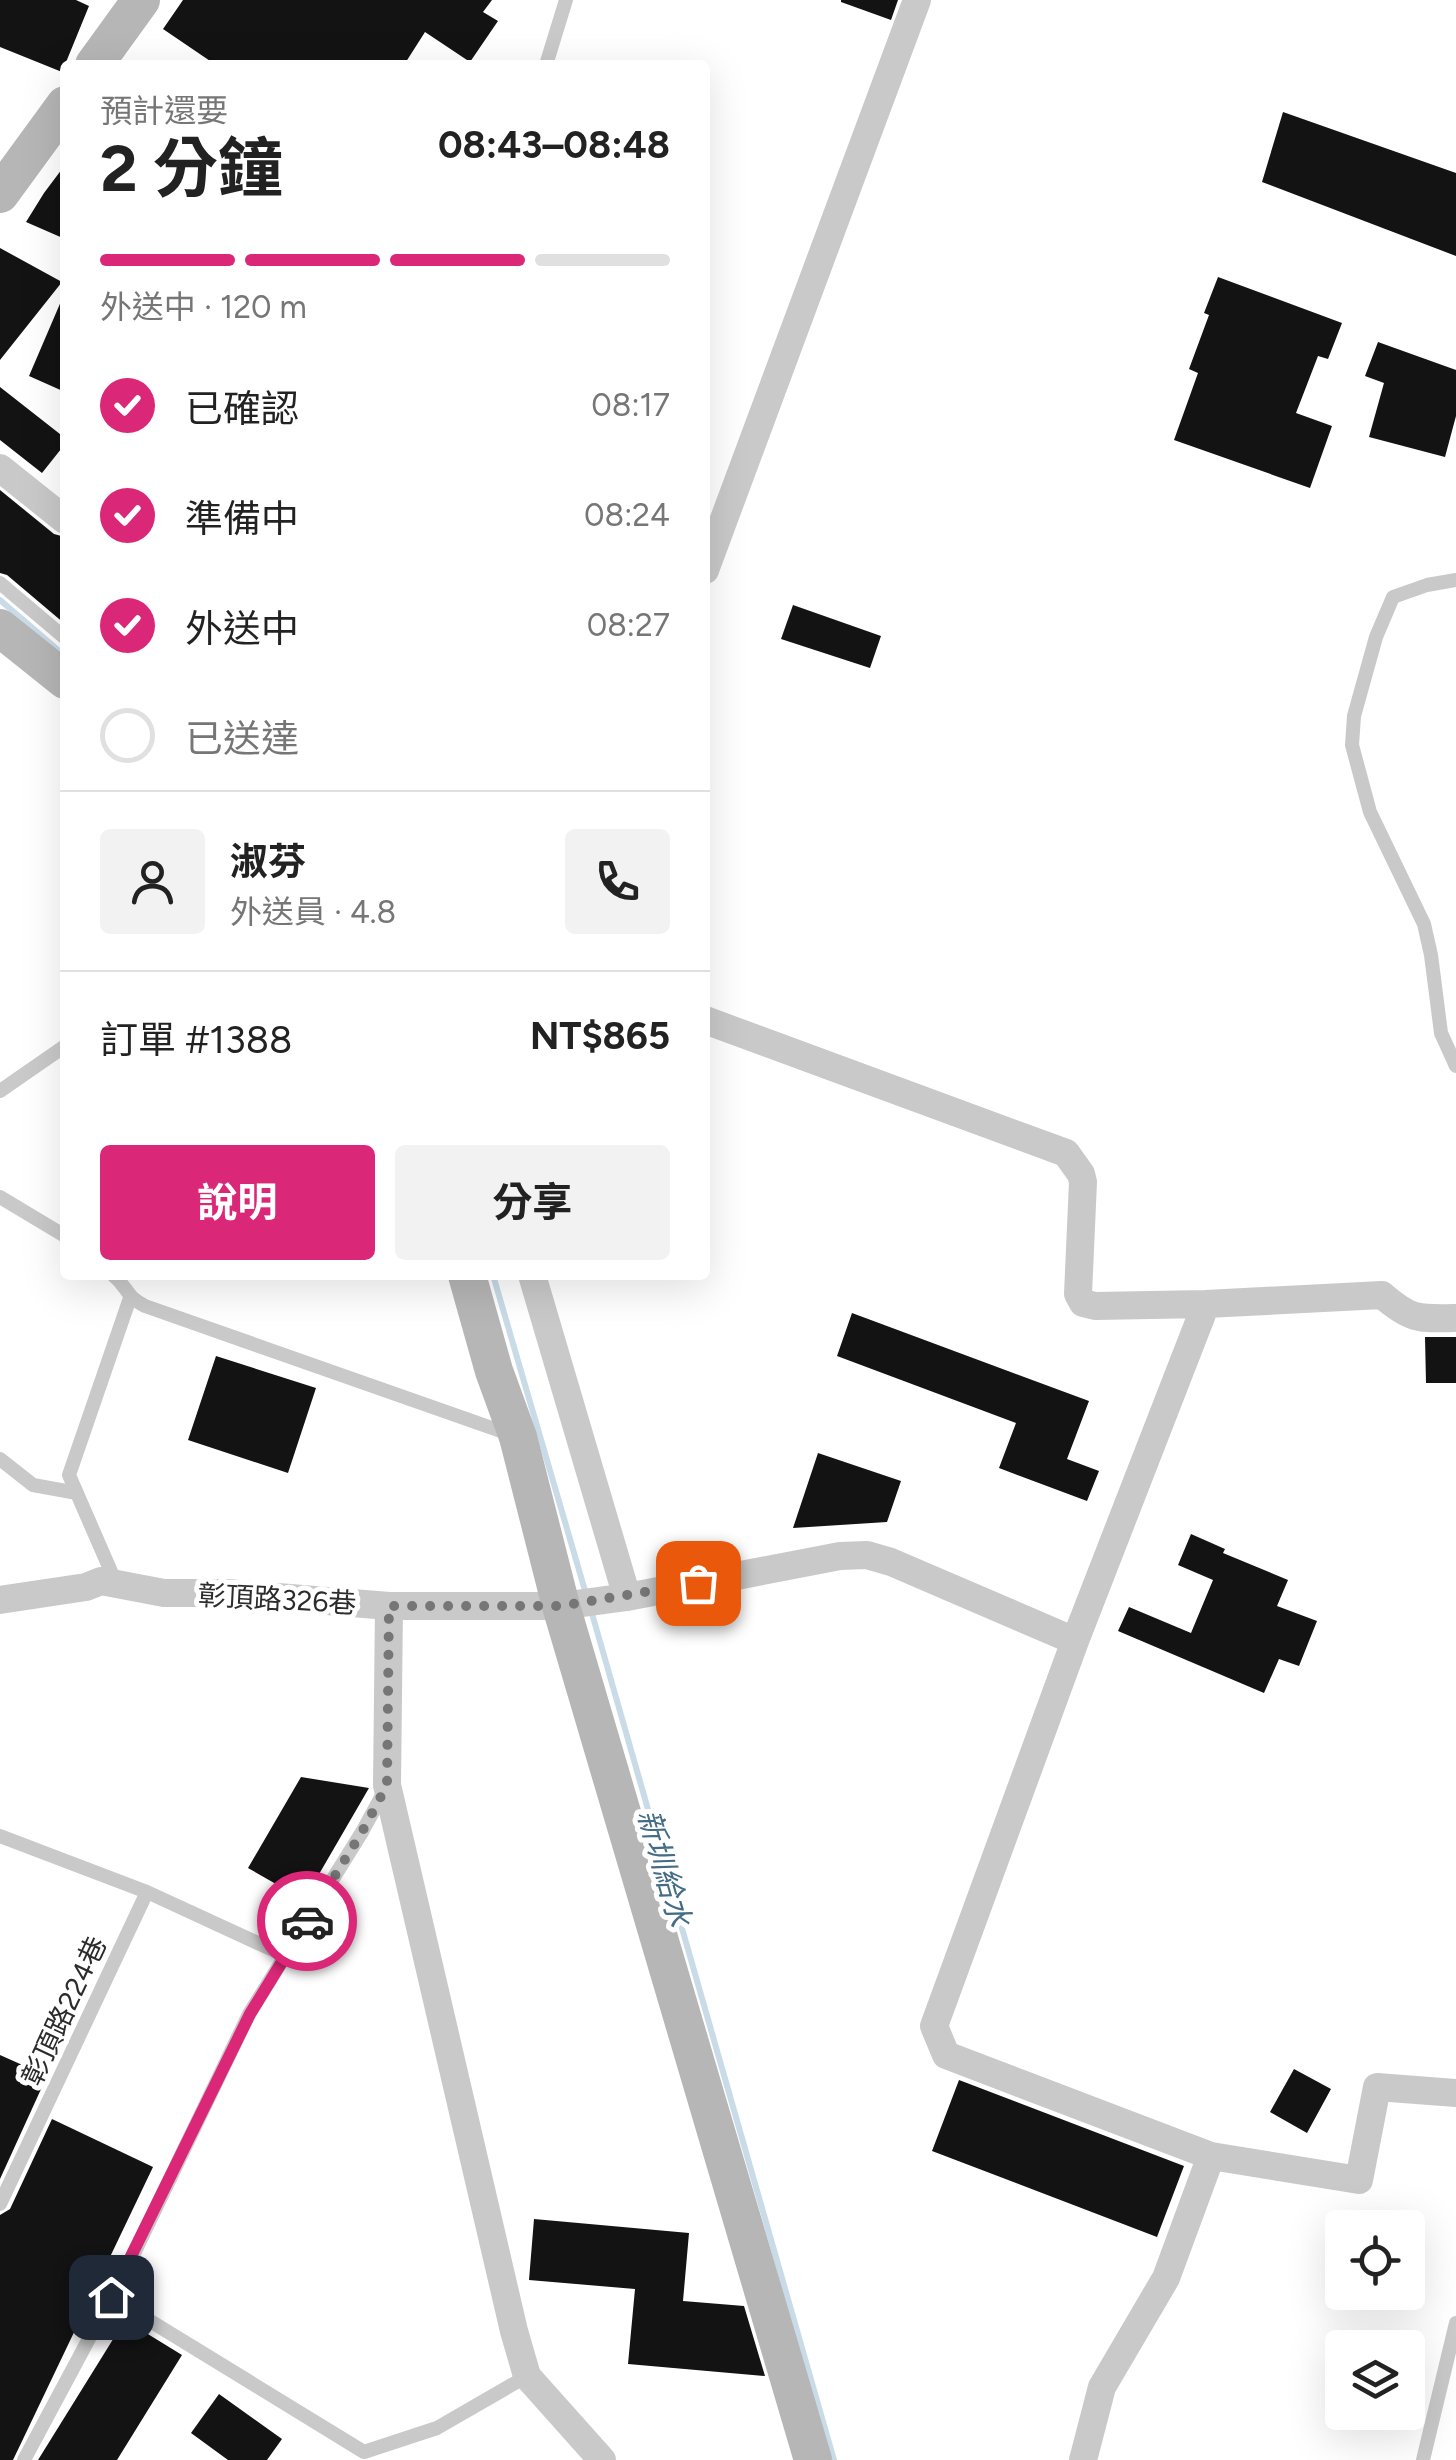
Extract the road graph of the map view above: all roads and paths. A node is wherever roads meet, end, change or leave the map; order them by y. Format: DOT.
graph roads {
  1 [pos="141,0"];
  2 [pos="566,0"];
  3 [pos="917,0"];
  4 [pos="98,60"];
  5 [pos="548,60"];
  6 [pos="60,111"];
  7 [pos="0,194"];
  8 [pos="0,468"];
  9 [pos="60,516"];
  10 [pos="710,557"];
  11 [pos="1456,580"];
  12 [pos="0,583"];
  13 [pos="0,628"];
  14 [pos="60,634"];
  15 [pos="60,676"];
  16 [pos="710,1022"];
  17 [pos="60,1049"];
  18 [pos="1456,1066"];
  19 [pos="0,1091"];
  20 [pos="0,1198"];
  21 [pos="60,1233"];
  22 [pos="119,1280"];
  23 [pos="469,1280"];
  24 [pos="533,1280"];
  25 [pos="130,1298"];
  26 [pos="1206,1304"];
  27 [pos="1456,1318"];
  28 [pos="518,1437"];
  29 [pos="0,1459"];
  30 [pos="77,1493"];
  31 [pos="116,1584"];
  32 [pos="615,1599"];
  33 [pos="0,1600"];
  34 [pos="568,1605"];
  35 [pos="389,1606"];
  36 [pos="1076,1641"];
  37 [pos="387,1785"];
  38 [pos="0,1836"];
  39 [pos="147,1892"];
  40 [pos="286,1956"];
  41 [pos="1456,2092"];
  42 [pos="1211,2156"];
  43 [pos="0,2204"];
  44 [pos="111,2297"];
  45 [pos="1456,2323"];
  46 [pos="527,2376"];
  47 [pos="1424,2455"];
  48 [pos="24,2460"];
  49 [pos="602,2460"];
  50 [pos="813,2460"];
  51 [pos="1083,2460"];
  1 -- 4 [label="street"];
  2 -- 5 [label="lane"];
  3 -- 10 [label="street"];
  6 -- 7 [label="street"];
  8 -- 9 [label="street"];
  11 -- 18 [label="lane"];
  12 -- 14 [label="lane"];
  13 -- 15 [label="street"];
  16 -- 26 [label="street"];
  17 -- 19 [label="lane"];
  20 -- 21 [label="lane"];
  22 -- 25 [label="lane"];
  23 -- 28 [label="street"];
  24 -- 32 [label="street"];
  25 -- 28 [label="lane"];
  25 -- 30 [label="lane"];
  26 -- 27 [label="street"];
  26 -- 36 [label="street"];
  28 -- 34 [label="street"];
  29 -- 30 [label="lane"];
  30 -- 31 [label="lane"];
  31 -- 33 [label="street, 彰頂路326巷"];
  31 -- 35 [label="street, 彰頂路326巷"];
  32 -- 34 [label="street, 彰頂路326巷"];
  32 -- 36 [label="street, 彰頂路326巷"];
  34 -- 35 [label="street, 彰頂路326巷"];
  34 -- 50 [label="street"];
  35 -- 37 [label="street"];
  36 -- 42 [label="street"];
  37 -- 40 [label="lane"];
  37 -- 46 [label="street"];
  38 -- 39 [label="lane"];
  39 -- 40 [label="lane"];
  39 -- 43 [label="lane, 彰頂路224巷"];
  40 -- 44 [label="lane"];
  41 -- 42 [label="street"];
  42 -- 51 [label="street"];
  44 -- 46 [label="lane"];
  44 -- 48 [label="lane"];
  45 -- 47 [label="lane"];
  46 -- 49 [label="street"];
}
